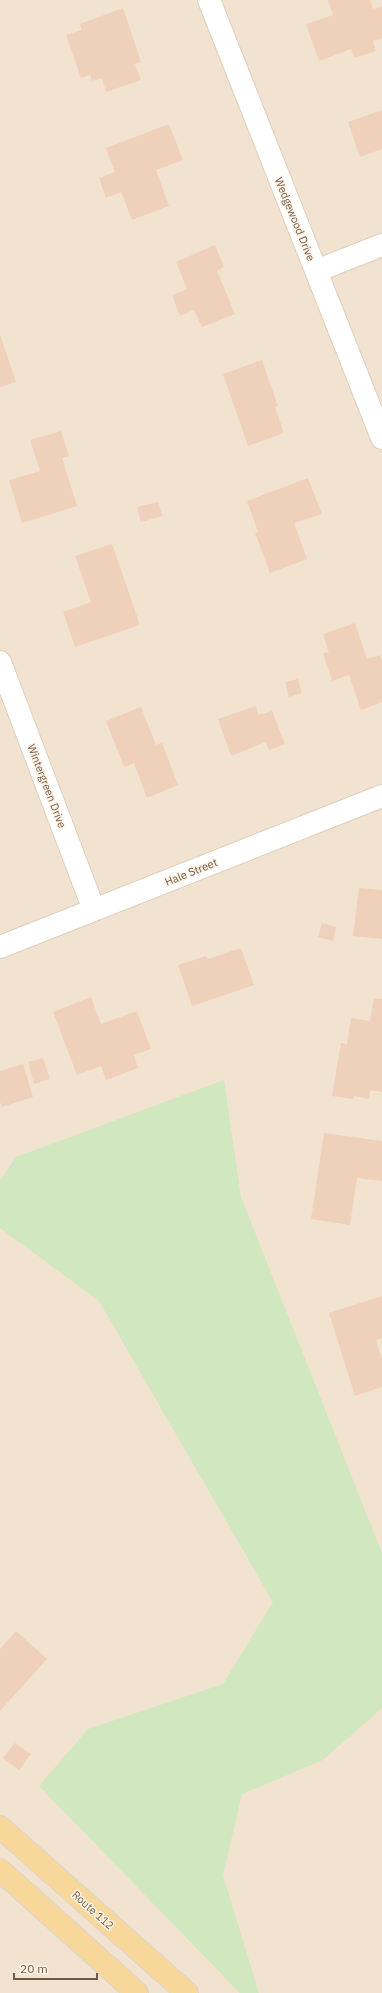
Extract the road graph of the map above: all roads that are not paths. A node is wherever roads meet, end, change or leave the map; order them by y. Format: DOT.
graph roads {
  1 [pos="209,0"];
  2 [pos="382,245"];
  3 [pos="316,271"];
  4 [pos="382,438"];
  5 [pos="0,662"];
  6 [pos="382,796"];
  7 [pos="94,910"];
  8 [pos="0,947"];
  9 [pos="0,1827"];
  10 [pos="0,1870"];
  11 [pos="137,1993"];
  12 [pos="187,1993"];
  1 -- 3 [label="street, Wedgewood Drive"];
  2 -- 3 [label="street"];
  3 -- 4 [label="street, Wedgewood Drive"];
  5 -- 7 [label="street, Wintergreen Drive"];
  6 -- 7 [label="street, Hale Street"];
  7 -- 8 [label="street, Hale Street"];
  9 -- 12 [label="main road, Route 112"];
  10 -- 11 [label="main road"];
}
